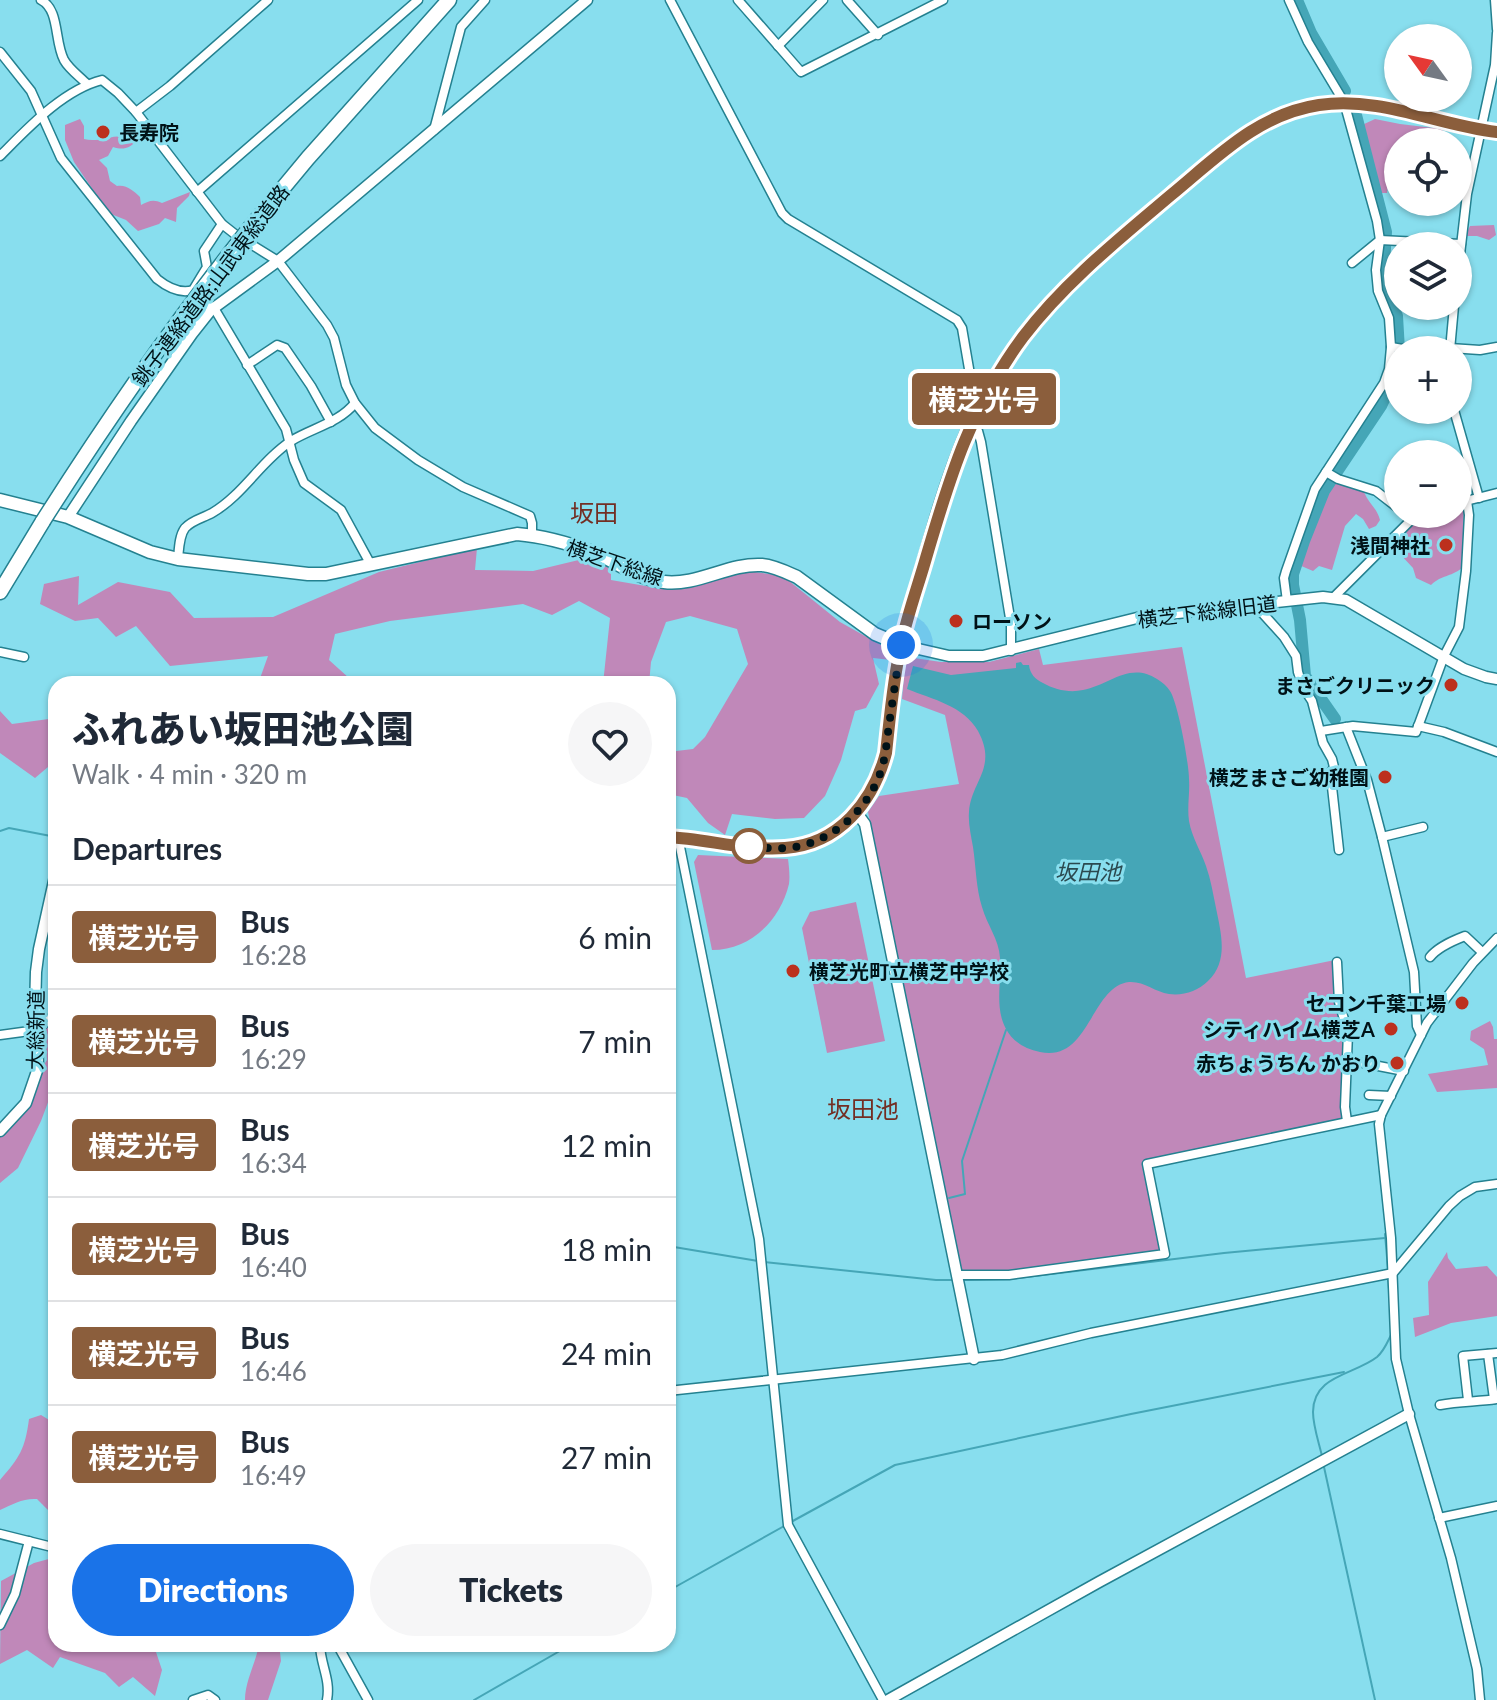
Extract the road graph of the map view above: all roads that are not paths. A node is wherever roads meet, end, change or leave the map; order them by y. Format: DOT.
graph roads {
  1 [pos="268,0"];
  2 [pos="418,0"];
  3 [pos="449,0"];
  4 [pos="485,0"];
  5 [pos="587,0"];
  6 [pos="670,0"];
  7 [pos="738,0"];
  8 [pos="823,0"];
  9 [pos="847,0"];
  10 [pos="943,0"];
  11 [pos="1289,0"];
  12 [pos="1495,0"];
  13 [pos="47,1"];
  14 [pos="1497,31"];
  15 [pos="878,35"];
  16 [pos="778,46"];
  17 [pos="0,52"];
  18 [pos="1496,65"];
  19 [pos="87,84"];
  20 [pos="1344,102"];
  21 [pos="136,112"];
  22 [pos="42,115"];
  23 [pos="1482,130"];
  24 [pos="434,131"];
  25 [pos="1497,132"];
  26 [pos="0,156"];
  27 [pos="197,192"];
  28 [pos="222,224"];
  29 [pos="1462,232"];
  30 [pos="1380,240"];
  31 [pos="1384,240"];
  32 [pos="278,261"];
  33 [pos="1352,263"];
  34 [pos="186,292"];
  35 [pos="214,308"];
  36 [pos="1390,336"];
  37 [pos="1497,347"];
  38 [pos="1472,350"];
  39 [pos="247,365"];
  40 [pos="1384,383"];
  41 [pos="982,402"];
  42 [pos="355,403"];
  43 [pos="331,422"];
  44 [pos="1458,424"];
  45 [pos="970,425"];
  46 [pos="290,442"];
  47 [pos="1330,475"];
  48 [pos="1497,493"];
  49 [pos="1384,497"];
  50 [pos="1479,498"];
  51 [pos="0,500"];
  52 [pos="1472,500"];
  53 [pos="68,517"];
  54 [pos="1397,528"];
  55 [pos="1468,528"];
  56 [pos="532,535"];
  57 [pos="178,559"];
  58 [pos="371,565"];
  59 [pos="0,592"];
  60 [pos="1334,597"];
  61 [pos="1287,601"];
  62 [pos="1255,605"];
  63 [pos="901,645"];
  64 [pos="1011,651"];
  65 [pos="0,652"];
  66 [pos="1444,656"];
  67 [pos="24,657"];
  68 [pos="1497,679"];
  69 [pos="1418,726"];
  70 [pos="1346,727"];
  71 [pos="1321,731"];
  72 [pos="1497,752"];
  73 [pos="857,813"];
  74 [pos="1423,827"];
  75 [pos="676,837"];
  76 [pos="1382,837"];
  77 [pos="1339,850"];
  78 [pos="676,851"];
  79 [pos="48,908"];
  80 [pos="1497,938"];
  81 [pos="1432,951"];
  82 [pos="1482,952"];
  83 [pos="1337,962"];
  84 [pos="48,1020"];
  85 [pos="37,1030"];
  86 [pos="0,1035"];
  87 [pos="1421,1035"];
  88 [pos="1363,1063"];
  89 [pos="1404,1071"];
  90 [pos="1369,1095"];
  91 [pos="1391,1096"];
  92 [pos="1381,1115"];
  93 [pos="1347,1121"];
  94 [pos="0,1131"];
  95 [pos="1497,1184"];
  96 [pos="1393,1273"];
  97 [pos="957,1275"];
  98 [pos="1492,1354"];
  99 [pos="974,1359"];
  100 [pos="773,1380"];
  101 [pos="676,1390"];
  102 [pos="1496,1399"];
  103 [pos="1468,1400"];
  104 [pos="1440,1405"];
  105 [pos="1409,1414"];
  106 [pos="1497,1506"];
  107 [pos="1439,1518"];
  108 [pos="0,1534"];
  109 [pos="29,1541"];
  110 [pos="48,1546"];
  111 [pos="0,1625"];
  112 [pos="321,1652"];
  113 [pos="341,1652"];
  114 [pos="193,1700"];
  115 [pos="215,1700"];
  116 [pos="327,1700"];
  117 [pos="368,1700"];
  118 [pos="885,1700"];
  119 [pos="1480,1700"];
  1 -- 21 [label="street"];
  2 -- 27 [label="street"];
  3 -- 59 [label="highway, 銚子連絡道路;山武東総道路, bridge"];
  4 -- 24 [label="street"];
  5 -- 24 [label="street"];
  6 -- 41 [label="street"];
  7 -- 16 [label="street"];
  8 -- 16 [label="street"];
  9 -- 15 [label="street"];
  10 -- 15 [label="street"];
  11 -- 20 [label="street"];
  12 -- 14 [label="street"];
  13 -- 19 [label="street"];
  14 -- 18 [label="street"];
  15 -- 16 [label="street"];
  17 -- 22 [label="street"];
  18 -- 23 [label="street"];
  19 -- 21 [label="street"];
  19 -- 22 [label="street"];
  20 -- 23 [label="main road"];
  20 -- 30 [label="street"];
  20 -- 41 [label="main road"];
  21 -- 27 [label="street"];
  22 -- 26 [label="street"];
  22 -- 34 [label="street"];
  23 -- 25 [label="main road"];
  23 -- 29 [label="street"];
  24 -- 32 [label="street"];
  27 -- 28 [label="street"];
  28 -- 32 [label="street"];
  28 -- 34 [label="street"];
  30 -- 31 [label="street"];
  30 -- 33 [label="street"];
  30 -- 36 [label="street"];
  32 -- 35 [label="street"];
  32 -- 42 [label="street"];
  34 -- 35 [label="street"];
  35 -- 39 [label="street"];
  35 -- 53 [label="street"];
  37 -- 38 [label="street"];
  39 -- 43 [label="street"];
  39 -- 46 [label="street"];
  40 -- 47 [label="street"];
  41 -- 45 [label="main road"];
  42 -- 43 [label="street"];
  42 -- 56 [label="street"];
  43 -- 46 [label="street"];
  44 -- 50 [label="street"];
  45 -- 63 [label="main road"];
  45 -- 64 [label="street"];
  46 -- 57 [label="street"];
  46 -- 58 [label="street"];
  47 -- 49 [label="street"];
  47 -- 61 [label="street"];
  48 -- 50 [label="street"];
  50 -- 52 [label="street"];
  51 -- 53 [label="main road, 横芝下総線"];
  53 -- 57 [label="main road, 横芝下総線"];
  54 -- 60 [label="street"];
  55 -- 66 [label="street"];
  56 -- 58 [label="main road, 横芝下総線"];
  56 -- 63 [label="main road, 横芝下総線"];
  57 -- 58 [label="main road, 横芝下総線"];
  60 -- 61 [label="street, 横芝下総線旧道"];
  60 -- 66 [label="street, 横芝下総線旧道"];
  61 -- 62 [label="street, 横芝下総線旧道"];
  62 -- 64 [label="street, 横芝下総線旧道"];
  62 -- 71 [label="street"];
  63 -- 64 [label="street, 横芝下総線旧道"];
  63 -- 73 [label="street"];
  65 -- 67 [label="street"];
  66 -- 68 [label="street, 横芝下総線旧道"];
  66 -- 69 [label="street"];
  69 -- 70 [label="street"];
  69 -- 72 [label="street"];
  70 -- 71 [label="street"];
  70 -- 76 [label="street"];
  71 -- 77 [label="street"];
  73 -- 75 [label="street"];
  73 -- 97 [label="street"];
  74 -- 76 [label="street"];
  76 -- 87 [label="street"];
  78 -- 100 [label="street"];
  79 -- 85 [label="street, 大総新道"];
  80 -- 82 [label="street"];
  81 -- 82 [label="street"];
  82 -- 87 [label="street"];
  83 -- 93 [label="street"];
  84 -- 85 [label="street"];
  85 -- 86 [label="street"];
  85 -- 94 [label="street, 大総新道"];
  87 -- 89 [label="street"];
  88 -- 89 [label="street"];
  89 -- 91 [label="street"];
  90 -- 91 [label="street"];
  91 -- 92 [label="street"];
  92 -- 93 [label="street"];
  92 -- 96 [label="street"];
  93 -- 97 [label="street"];
  95 -- 96 [label="street"];
  96 -- 99 [label="street"];
  96 -- 105 [label="street"];
  97 -- 99 [label="street"];
  98 -- 102 [label="street"];
  98 -- 103 [label="street"];
  99 -- 100 [label="street"];
  100 -- 101 [label="street"];
  100 -- 118 [label="street"];
  102 -- 103 [label="street"];
  103 -- 104 [label="street"];
  105 -- 107 [label="street"];
  105 -- 118 [label="street"];
  106 -- 107 [label="street"];
  107 -- 119 [label="street"];
  108 -- 109 [label="street"];
  109 -- 110 [label="street"];
  109 -- 111 [label="street"];
  112 -- 116 [label="street"];
  113 -- 117 [label="street"];
  114 -- 115 [label="street"];
}
